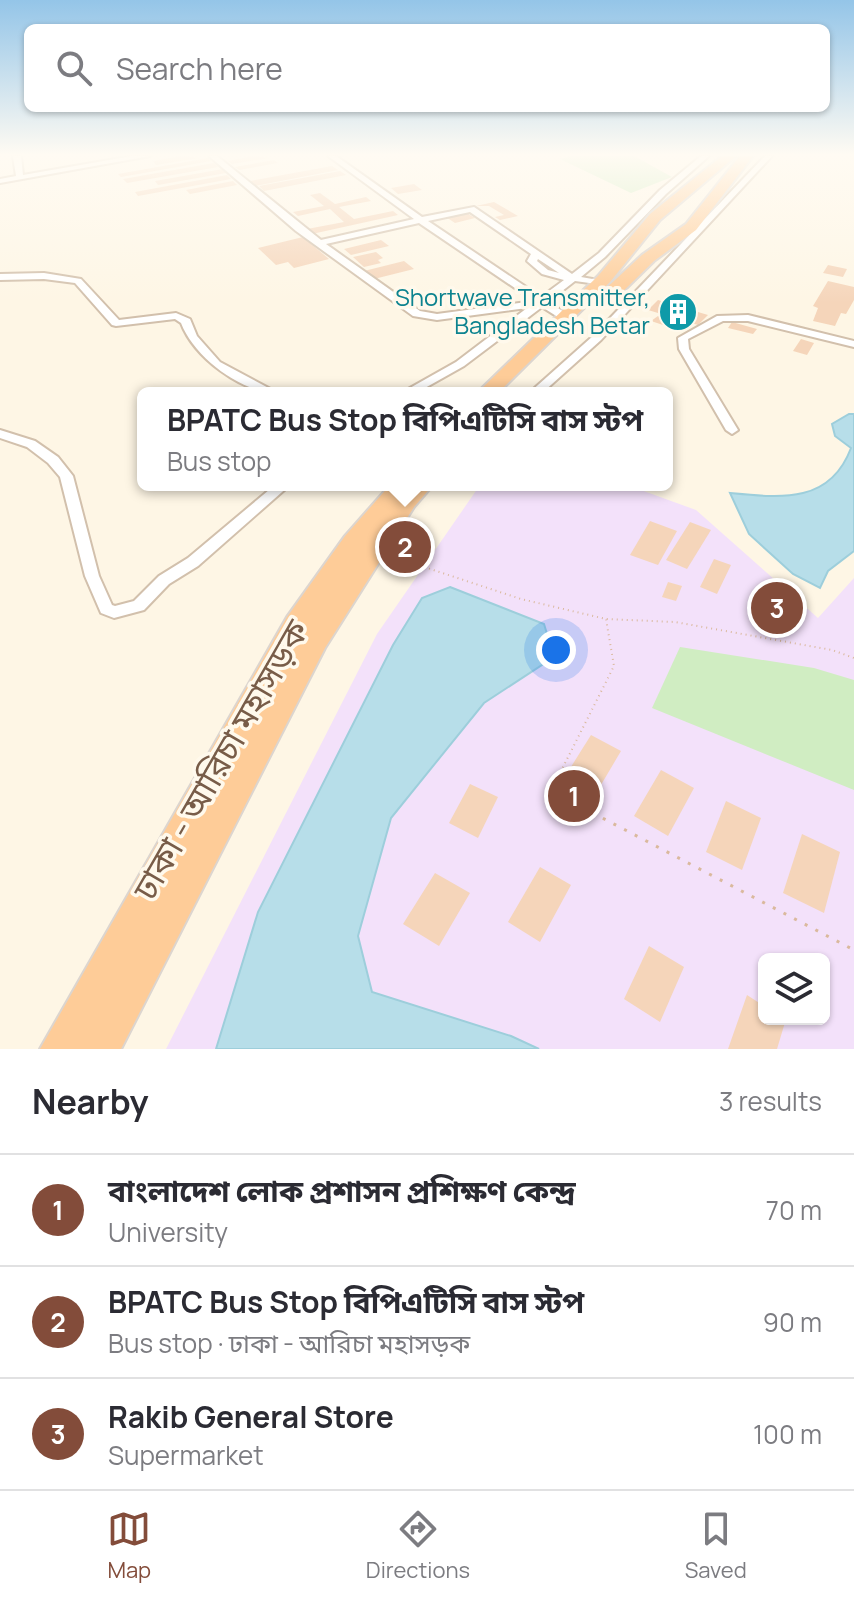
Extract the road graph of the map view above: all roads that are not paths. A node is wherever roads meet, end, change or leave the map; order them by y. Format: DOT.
graph roads {
  1 [pos="270,205"];
  2 [pos="399,205"];
  3 [pos="650,205"];
  4 [pos="671,205"];
  5 [pos="678,205"];
  6 [pos="710,205"];
  7 [pos="723,205"];
  8 [pos="706,210"];
  9 [pos="421,221"];
  10 [pos="644,228"];
  11 [pos="669,242"];
  12 [pos="321,243"];
  13 [pos="0,277"];
  14 [pos="573,278"];
  15 [pos="601,283"];
  16 [pos="544,303"];
  17 [pos="565,317"];
  18 [pos="854,344"];
  19 [pos="260,387"];
  20 [pos="418,387"];
  21 [pos="493,387"];
  22 [pos="516,387"];
  23 [pos="542,387"];
  24 [pos="732,430"];
  25 [pos="0,434"];
  26 [pos="276,491"];
  27 [pos="397,491"];
  28 [pos="418,491"];
  29 [pos="60,1049"];
  30 [pos="100,1049"];
  1 -- 12 [label="street"];
  2 -- 9 [label="street"];
  3 -- 14 [label="street"];
  4 -- 10 [label="highway"];
  5 -- 8 [label="highway"];
  6 -- 8 [label="highway"];
  7 -- 23 [label="street"];
  8 -- 11 [label="highway"];
  9 -- 12 [label="street"];
  9 -- 14 [label="street"];
  9 -- 16 [label="street"];
  10 -- 11 [label="highway"];
  10 -- 15 [label="highway"];
  11 -- 22 [label="highway"];
  12 -- 16 [label="street"];
  13 -- 19 [label="street"];
  14 -- 15 [label="street"];
  14 -- 16 [label="street"];
  15 -- 17 [label="highway"];
  16 -- 17 [label="street"];
  16 -- 20 [label="street"];
  17 -- 21 [label="highway"];
  18 -- 24 [label="street"];
  25 -- 26 [label="street"];
  27 -- 29 [label="highway, ঢাকা - আরিচা মহাসড়ক"];
  28 -- 30 [label="highway, ঢাকা - আরিচা মহাসড়ক"];
}
